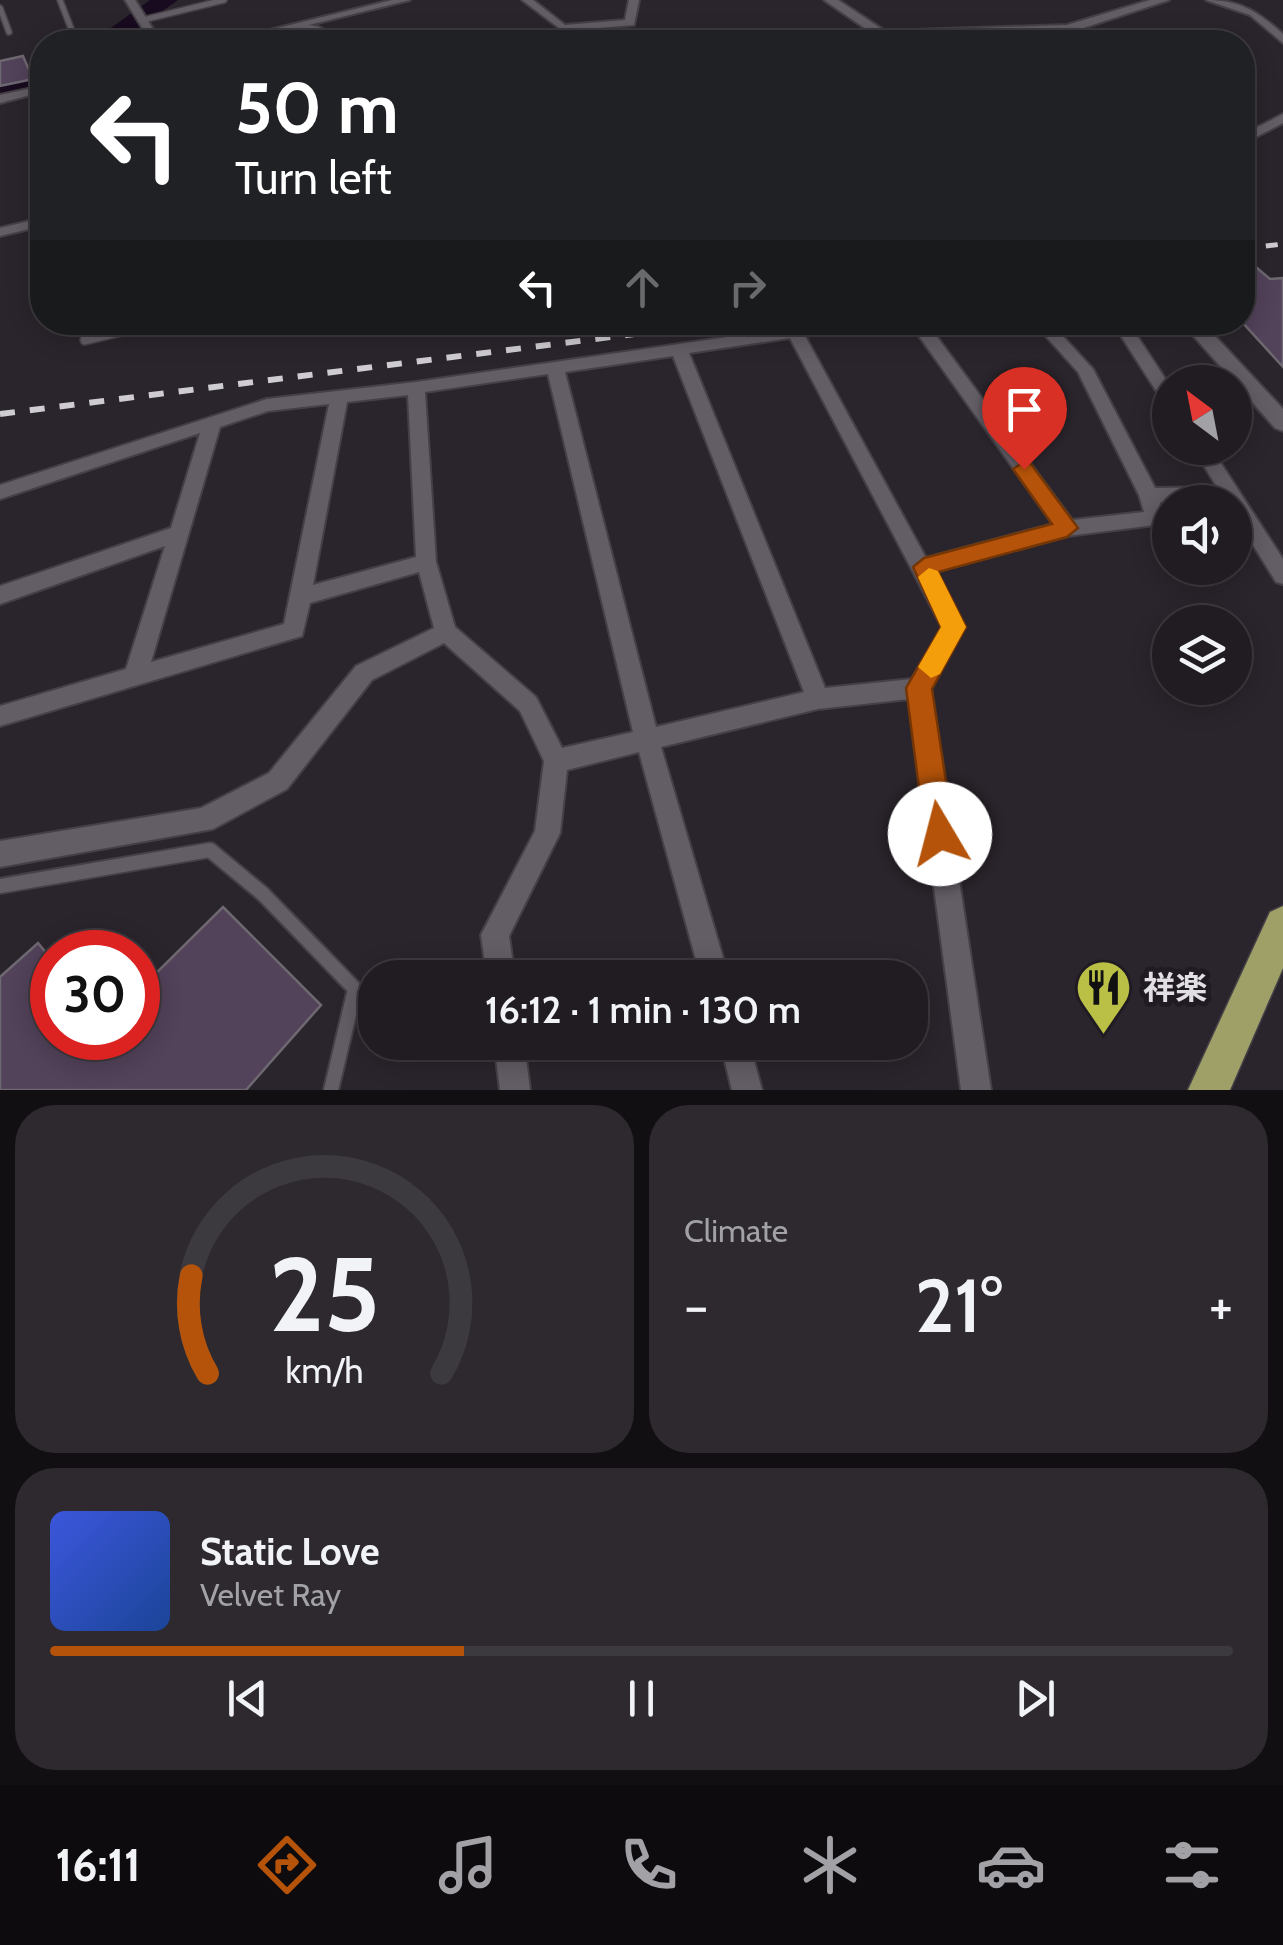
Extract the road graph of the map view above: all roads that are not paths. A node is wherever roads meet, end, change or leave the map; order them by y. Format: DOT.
graph roads {
  1 [pos="60,0"];
  2 [pos="130,0"];
  3 [pos="404,0"];
  4 [pos="527,0"];
  5 [pos="634,0"];
  6 [pos="830,0"];
  7 [pos="1163,0"];
  8 [pos="1211,0"];
  9 [pos="223,2"];
  10 [pos="236,6"];
  11 [pos="0,8"];
  12 [pos="141,16"];
  13 [pos="293,28"];
  14 [pos="72,30"];
  15 [pos="149,30"];
  16 [pos="283,30"];
  17 [pos="317,30"];
  18 [pos="875,30"];
  19 [pos="1029,30"];
  20 [pos="9,32"];
  21 [pos="1283,40"];
  22 [pos="30,92"];
  23 [pos="0,99"];
  24 [pos="1283,118"];
  25 [pos="1255,133"];
  26 [pos="30,225"];
  27 [pos="0,232"];
  28 [pos="106,335"];
  29 [pos="780,335"];
  30 [pos="796,335"];
  31 [pos="926,335"];
  32 [pos="1053,335"];
  33 [pos="1128,335"];
  34 [pos="1203,335"];
  35 [pos="85,340"];
  36 [pos="679,349"];
  37 [pos="555,366"];
  38 [pos="1152,371"];
  39 [pos="416,388"];
  40 [pos="339,397"];
  41 [pos="213,422"];
  42 [pos="1283,423"];
  43 [pos="0,492"];
  44 [pos="1149,495"];
  45 [pos="1152,495"];
  46 [pos="1252,526"];
  47 [pos="1067,528"];
  48 [pos="179,533"];
  49 [pos="426,562"];
  50 [pos="924,567"];
  51 [pos="1283,576"];
  52 [pos="0,595"];
  53 [pos="300,597"];
  54 [pos="446,632"];
  55 [pos="135,677"];
  56 [pos="918,688"];
  57 [pos="818,699"];
  58 [pos="0,716"];
  59 [pos="647,739"];
  60 [pos="556,760"];
  61 [pos="0,854"];
  62 [pos="0,886"];
  63 [pos="1283,925"];
  64 [pos="498,960"];
  65 [pos="710,960"];
  66 [pos="511,1060"];
  67 [pos="739,1060"];
  68 [pos="331,1090"];
  69 [pos="514,1090"];
  70 [pos="748,1090"];
  71 [pos="976,1090"];
  72 [pos="1209,1090"];
  1 -- 14 [label="lane"];
  2 -- 12 [label="street"];
  3 -- 13 [label="street"];
  4 -- 5 [label="street"];
  6 -- 18 [label="street"];
  7 -- 19 [label="street"];
  8 -- 21 [label="street"];
  9 -- 10 [label="lane"];
  9 -- 12 [label="lane"];
  11 -- 20 [label="lane"];
  12 -- 15 [label="street"];
  13 -- 16 [label="street"];
  13 -- 17 [label="street"];
  22 -- 23 [label="street"];
  24 -- 25 [label="street"];
  26 -- 27 [label="street"];
  28 -- 35 [label="lane"];
  29 -- 36 [label="street"];
  30 -- 50 [label="street"];
  31 -- 47 [label="street"];
  32 -- 44 [label="street"];
  33 -- 38 [label="street"];
  34 -- 42 [label="street"];
  36 -- 37 [label="street"];
  36 -- 57 [label="street"];
  37 -- 39 [label="street"];
  37 -- 59 [label="street"];
  39 -- 40 [label="street"];
  39 -- 49 [label="street"];
  40 -- 41 [label="street"];
  40 -- 53 [label="street"];
  41 -- 43 [label="street"];
  41 -- 48 [label="street"];
  44 -- 45 [label="street"];
  44 -- 47 [label="street"];
  46 -- 51 [label="street"];
  47 -- 50 [label="street"];
  48 -- 52 [label="street"];
  48 -- 55 [label="street"];
  49 -- 53 [label="street"];
  49 -- 54 [label="street"];
  50 -- 56 [label="street"];
  53 -- 55 [label="street"];
  54 -- 60 [label="street"];
  54 -- 61 [label="street"];
  55 -- 58 [label="street"];
  56 -- 57 [label="street"];
  56 -- 71 [label="street"];
  57 -- 59 [label="street"];
  59 -- 60 [label="street"];
  59 -- 65 [label="street"];
  60 -- 64 [label="street"];
  62 -- 68 [label="lane"];
  63 -- 72 [label="highway"];
  66 -- 69 [label="street"];
  67 -- 70 [label="street"];
}
